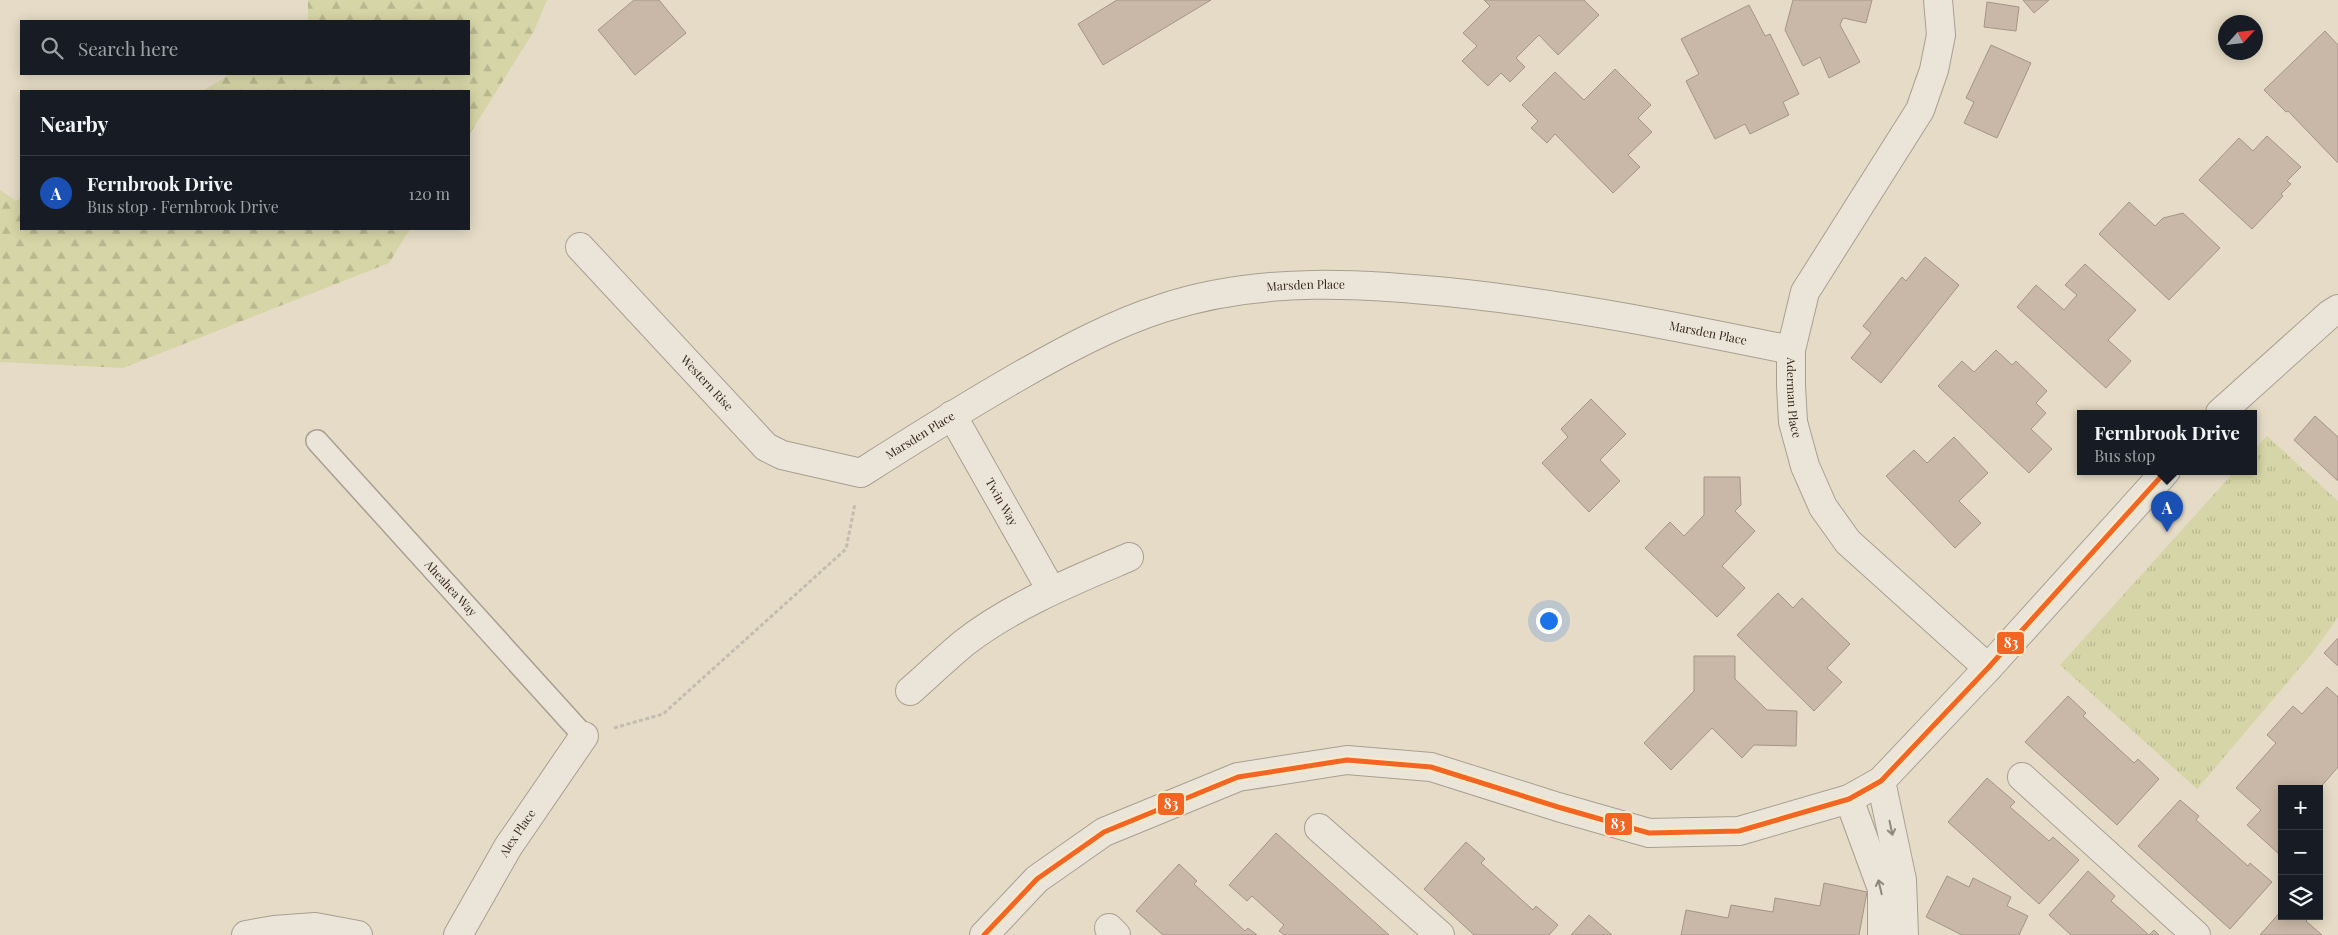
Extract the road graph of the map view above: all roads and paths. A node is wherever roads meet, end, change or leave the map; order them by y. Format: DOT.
graph roads {
  1 [pos="1938,0"];
  2 [pos="580,247"];
  3 [pos="2338,309"];
  4 [pos="1791,350"];
  5 [pos="2223,410"];
  6 [pos="952,415"];
  7 [pos="316,441"];
  8 [pos="861,473"];
  9 [pos="2162,475"];
  10 [pos="1129,557"];
  11 [pos="1051,590"];
  12 [pos="1988,668"];
  13 [pos="910,691"];
  14 [pos="584,736"];
  15 [pos="2022,777"];
  16 [pos="1881,781"];
  17 [pos="1849,799"];
  18 [pos="1319,828"];
  19 [pos="246,935"];
  20 [pos="358,935"];
  21 [pos="458,935"];
  22 [pos="984,935"];
  23 [pos="1440,935"];
  24 [pos="1882,935"];
  25 [pos="1904,935"];
  26 [pos="2196,935"];
  1 -- 4 [label="street, Aderman Place"];
  2 -- 8 [label="street, Western Rise"];
  3 -- 5 [label="street"];
  4 -- 6 [label="street, Marsden Place"];
  4 -- 12 [label="street, Aderman Place"];
  6 -- 8 [label="street, Marsden Place"];
  6 -- 11 [label="street, Twin Way"];
  7 -- 14 [label="lane, Aheahea Way"];
  8 -- 14 [label="path"];
  9 -- 12 [label="street"];
  10 -- 11 [label="street"];
  11 -- 13 [label="street"];
  12 -- 16 [label="street"];
  14 -- 21 [label="street, Alex Place"];
  15 -- 26 [label="street"];
  16 -- 17 [label="street"];
  16 -- 25 [label="street, one-way"];
  17 -- 22 [label="street"];
  24 -- 17 [label="street, one-way"];
  18 -- 23 [label="street"];
  19 -- 20 [label="street"];
}
